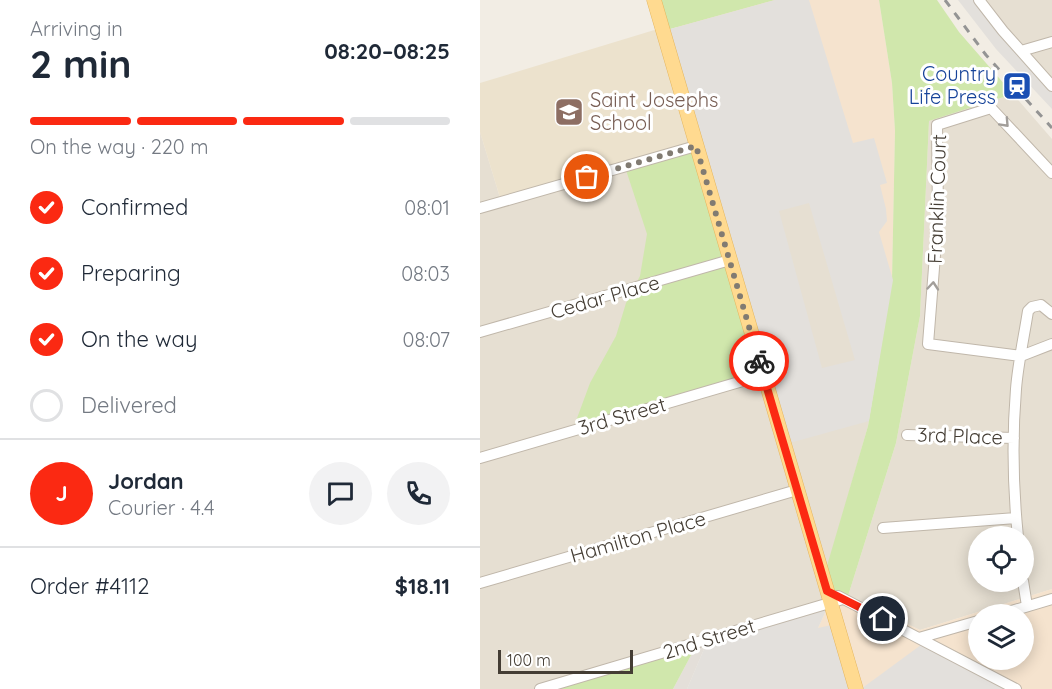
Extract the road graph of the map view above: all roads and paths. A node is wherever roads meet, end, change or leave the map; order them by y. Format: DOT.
graph roads {
  1 [pos="654,0"];
  2 [pos="979,0"];
  3 [pos="1052,42"];
  4 [pos="1021,51"];
  5 [pos="1052,86"];
  6 [pos="696,146"];
  7 [pos="1052,173"];
  8 [pos="480,208"];
  9 [pos="730,260"];
  10 [pos="1052,314"];
  11 [pos="480,332"];
  12 [pos="1052,344"];
  13 [pos="1021,356"];
  14 [pos="763,375"];
  15 [pos="907,435"];
  16 [pos="1014,438"];
  17 [pos="480,458"];
  18 [pos="797,490"];
  19 [pos="1016,518"];
  20 [pos="1017,526"];
  21 [pos="883,528"];
  22 [pos="480,583"];
  23 [pos="833,597"];
  24 [pos="1052,599"];
  25 [pos="1034,604"];
  26 [pos="968,624"];
  27 [pos="919,638"];
  28 [pos="1014,688"];
  29 [pos="540,689"];
  30 [pos="856,689"];
  1 -- 6 [label="main road"];
  2 -- 4 [label="street"];
  3 -- 4 [label="street"];
  4 -- 5 [label="street"];
  6 -- 8 [label="street"];
  6 -- 9 [label="main road"];
  13 -- 7 [label="street, Franklin Court, one-way"];
  9 -- 11 [label="street, Cedar Place"];
  9 -- 14 [label="main road"];
  10 -- 13 [label="street"];
  12 -- 13 [label="street"];
  13 -- 16 [label="street"];
  14 -- 17 [label="street, 3rd Street"];
  14 -- 18 [label="main road"];
  15 -- 16 [label="street, 3rd Place"];
  16 -- 19 [label="street"];
  18 -- 22 [label="street, Hamilton Place"];
  18 -- 23 [label="main road"];
  19 -- 20 [label="street"];
  19 -- 21 [label="street"];
  23 -- 27 [label="street"];
  23 -- 29 [label="street, 2nd Street"];
  23 -- 30 [label="main road"];
  24 -- 25 [label="street"];
  26 -- 27 [label="street"];
  27 -- 28 [label="street"];
}
